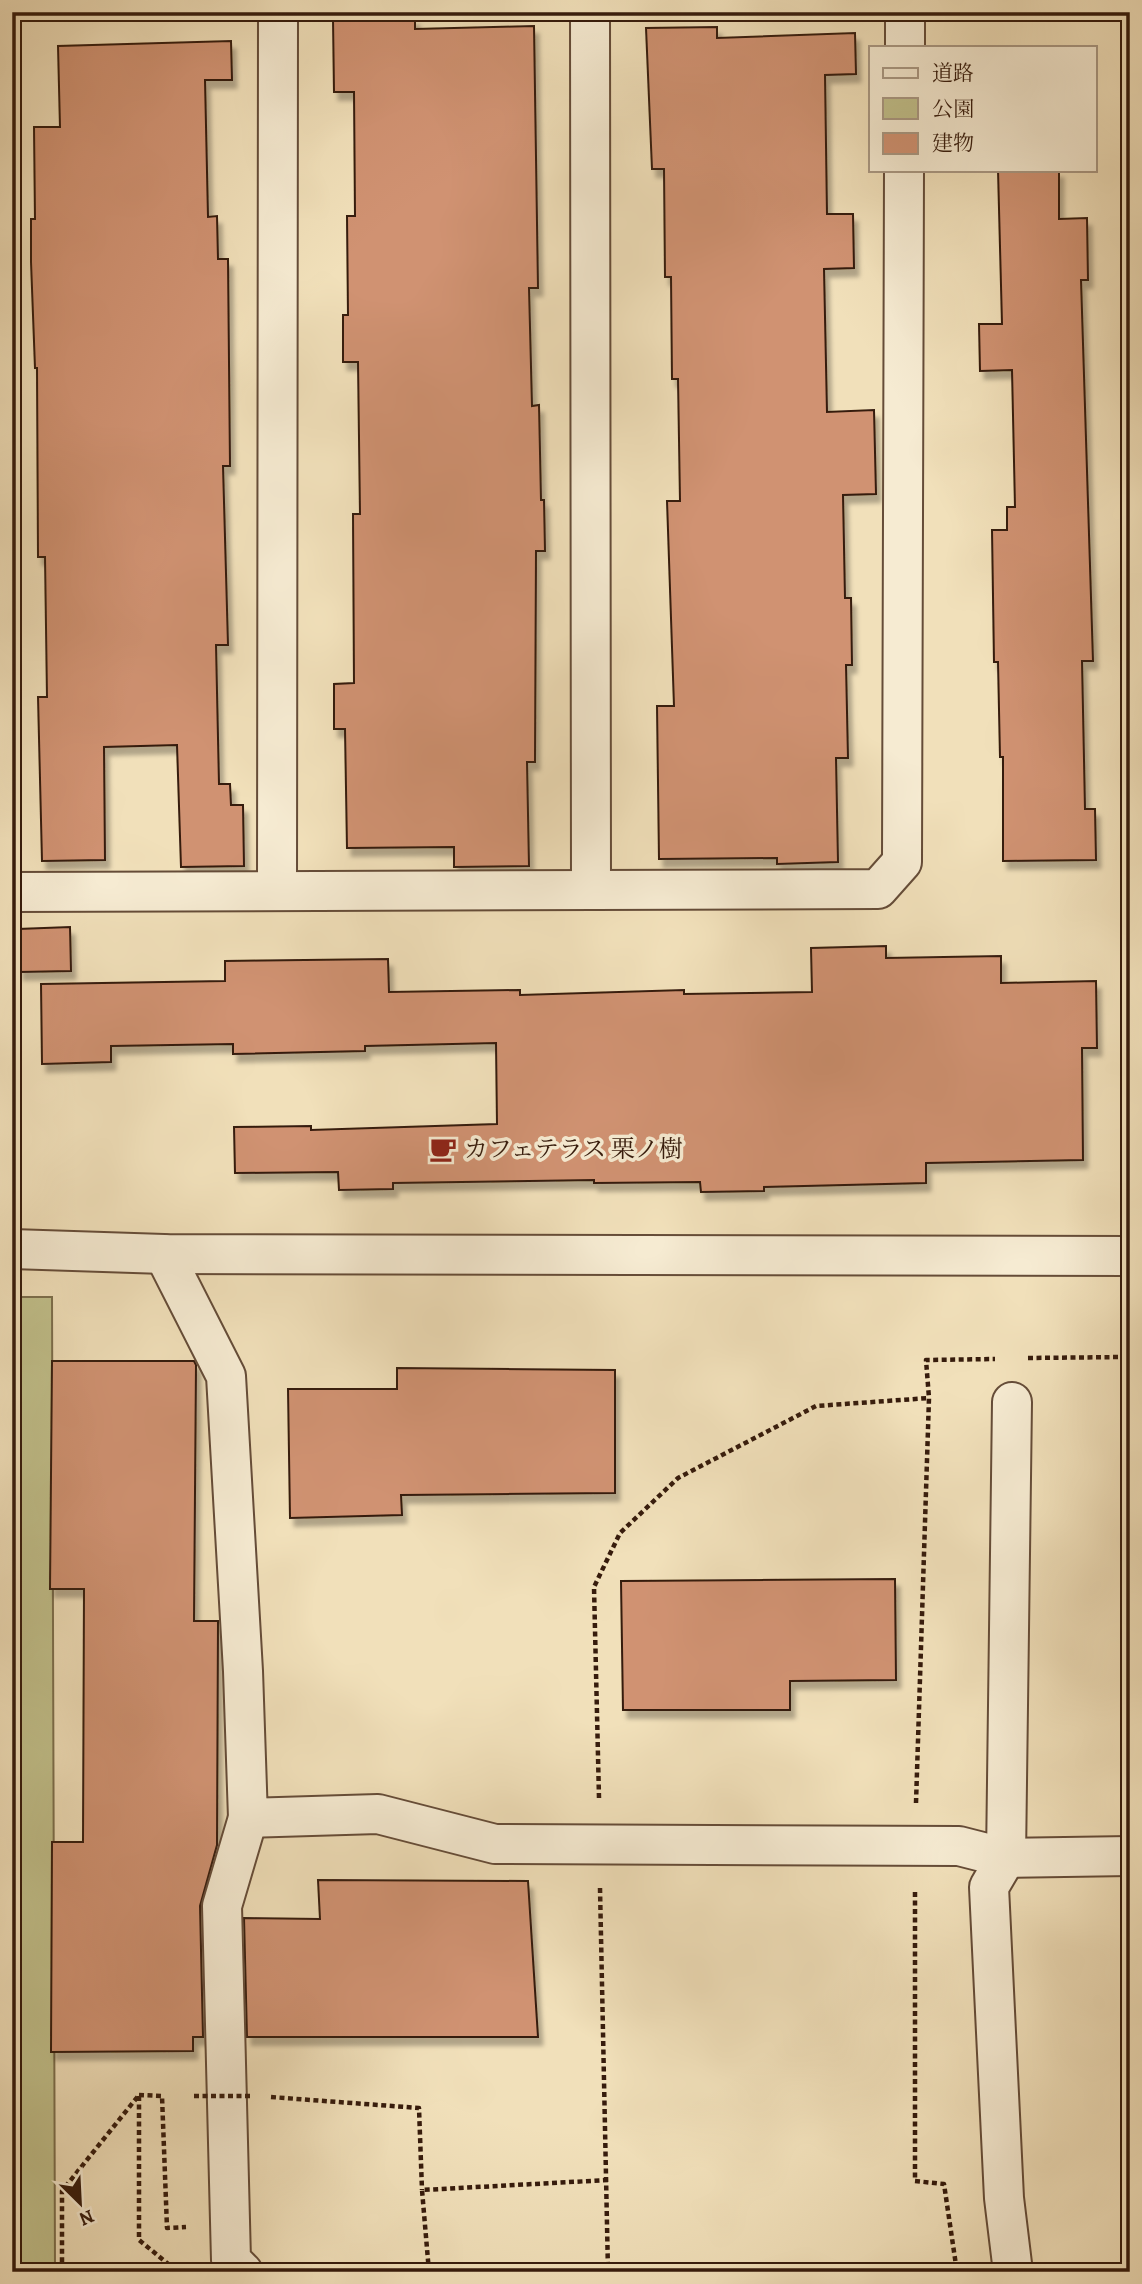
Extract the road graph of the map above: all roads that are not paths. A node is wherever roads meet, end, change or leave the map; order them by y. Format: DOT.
graph roads {
  1 [pos="278,12"];
  2 [pos="590,12"];
  3 [pos="905,12"];
  4 [pos="905,46"];
  5 [pos="904,172"];
  6 [pos="277,888"];
  7 [pos="592,888"];
  8 [pos="12,892"];
  9 [pos="12,1249"];
  10 [pos="164,1254"];
  11 [pos="1130,1256"];
  12 [pos="1012,1402"];
  13 [pos="248,1818"];
  14 [pos="1130,1856"];
  15 [pos="1006,1858"];
  16 [pos="243,2272"];
  17 [pos="1013,2272"];
  1 -- 6 [label="street"];
  2 -- 7 [label="street"];
  3 -- 4 [label="street"];
  5 -- 7 [label="street"];
  6 -- 7 [label="street"];
  6 -- 8 [label="street"];
  9 -- 10 [label="street"];
  10 -- 11 [label="street"];
  10 -- 13 [label="street"];
  12 -- 15 [label="street"];
  13 -- 15 [label="street"];
  13 -- 16 [label="street"];
  14 -- 15 [label="street"];
  15 -- 17 [label="street"];
}
